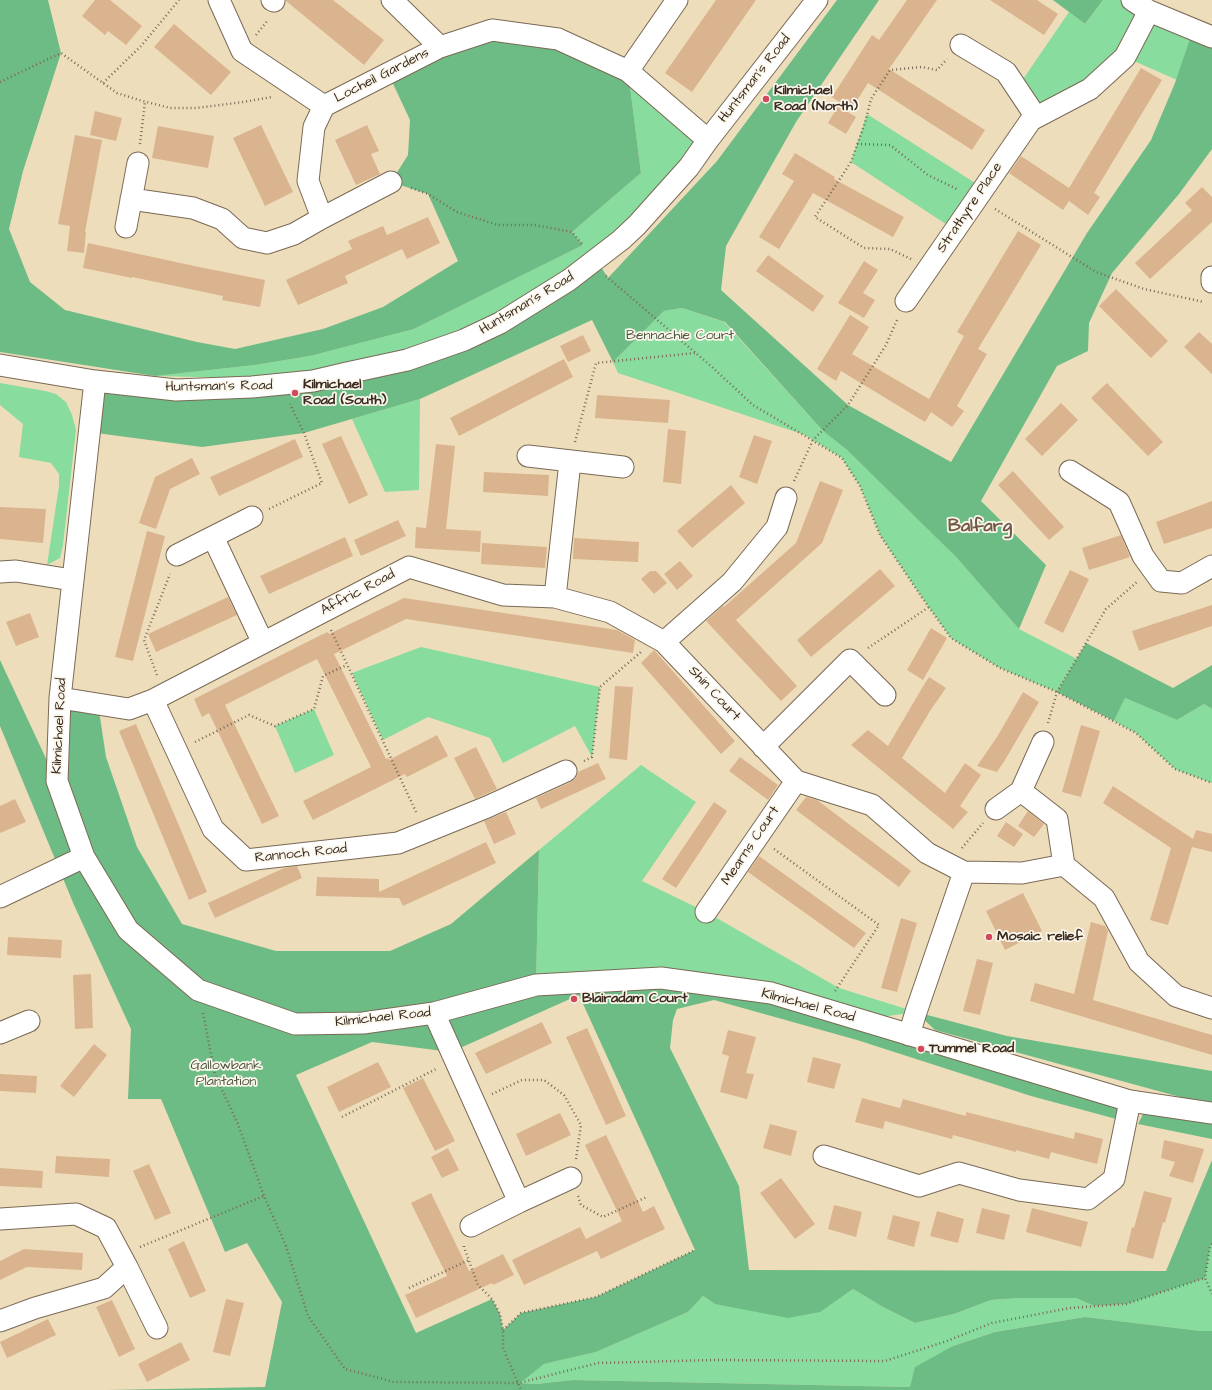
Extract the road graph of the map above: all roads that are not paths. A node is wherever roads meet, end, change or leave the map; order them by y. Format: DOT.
graph roads {
  1 [pos="221,0"];
  2 [pos="392,0"];
  3 [pos="677,0"];
  4 [pos="817,0"];
  5 [pos="1141,6"];
  6 [pos="1212,37"];
  7 [pos="961,45"];
  8 [pos="440,47"];
  9 [pos="628,72"];
  10 [pos="324,106"];
  11 [pos="1036,117"];
  12 [pos="708,140"];
  13 [pos="138,162"];
  14 [pos="391,182"];
  15 [pos="131,199"];
  16 [pos="322,218"];
  17 [pos="126,227"];
  18 [pos="1212,277"];
  19 [pos="1212,282"];
  20 [pos="906,301"];
  21 [pos="0,365"];
  22 [pos="95,381"];
  23 [pos="528,456"];
  24 [pos="570,462"];
  25 [pos="623,467"];
  26 [pos="1070,471"];
  27 [pos="786,498"];
  28 [pos="252,517"];
  29 [pos="213,537"];
  30 [pos="177,555"];
  31 [pos="1212,566"];
  32 [pos="0,572"];
  33 [pos="72,580"];
  34 [pos="555,597"];
  35 [pos="660,640"];
  36 [pos="263,643"];
  37 [pos="885,695"];
  38 [pos="159,697"];
  39 [pos="60,698"];
  40 [pos="1042,744"];
  41 [pos="763,747"];
  42 [pos="566,771"];
  43 [pos="796,781"];
  44 [pos="1021,791"];
  45 [pos="996,809"];
  46 [pos="84,857"];
  47 [pos="1064,865"];
  48 [pos="956,868"];
  49 [pos="0,897"];
  50 [pos="706,912"];
  51 [pos="1212,1008"];
  52 [pos="434,1013"];
  53 [pos="29,1021"];
  54 [pos="0,1033"];
  55 [pos="909,1035"];
  56 [pos="1130,1101"];
  57 [pos="1212,1113"];
  58 [pos="824,1156"];
  59 [pos="571,1178"];
  60 [pos="519,1202"];
  61 [pos="0,1219"];
  62 [pos="471,1226"];
  63 [pos="124,1261"];
  64 [pos="0,1321"];
  65 [pos="157,1328"];
  1 -- 10 [label="street, Locheil Gardens"];
  2 -- 8 [label="street, Locheil Gardens"];
  3 -- 9 [label="street"];
  4 -- 12 [label="street, Huntsman's Road"];
  5 -- 6 [label="street"];
  5 -- 11 [label="street, Strathyre Place"];
  7 -- 11 [label="street"];
  8 -- 9 [label="street, Locheil Gardens"];
  8 -- 10 [label="street, Locheil Gardens"];
  9 -- 12 [label="street, Locheil Gardens"];
  10 -- 16 [label="street, Locheil Gardens"];
  11 -- 20 [label="street, Strathyre Place"];
  12 -- 22 [label="street, Huntsman's Road"];
  13 -- 15 [label="street"];
  14 -- 16 [label="street"];
  15 -- 16 [label="street"];
  15 -- 17 [label="street"];
  18 -- 19 [label="street"];
  21 -- 22 [label="street, Huntsman's Road"];
  22 -- 33 [label="street, Kilmichael Road"];
  23 -- 24 [label="street"];
  24 -- 25 [label="street"];
  24 -- 34 [label="street"];
  26 -- 31 [label="street"];
  27 -- 35 [label="street"];
  28 -- 29 [label="street"];
  29 -- 30 [label="street"];
  29 -- 36 [label="street"];
  32 -- 33 [label="street"];
  33 -- 39 [label="street, Kilmichael Road"];
  34 -- 35 [label="street, Affric Road"];
  34 -- 36 [label="street, Affric Road"];
  35 -- 41 [label="street, Shin Court"];
  36 -- 38 [label="street, Affric Road"];
  37 -- 41 [label="street"];
  38 -- 39 [label="street, Affric Road"];
  38 -- 42 [label="street, Rannoch Road"];
  39 -- 46 [label="street, Kilmichael Road"];
  40 -- 44 [label="street"];
  41 -- 43 [label="street"];
  43 -- 48 [label="street"];
  43 -- 50 [label="street, Mearns Court"];
  44 -- 45 [label="street"];
  44 -- 47 [label="street"];
  46 -- 49 [label="street"];
  46 -- 52 [label="street, Kilmichael Road"];
  47 -- 48 [label="street"];
  47 -- 51 [label="street"];
  48 -- 55 [label="street"];
  52 -- 55 [label="street, Kilmichael Road"];
  52 -- 60 [label="street"];
  53 -- 54 [label="street"];
  55 -- 56 [label="street, Kilmichael Road"];
  56 -- 57 [label="street, Kilmichael Road"];
  56 -- 58 [label="street"];
  59 -- 60 [label="street"];
  60 -- 62 [label="street"];
  61 -- 63 [label="street"];
  63 -- 64 [label="street"];
  63 -- 65 [label="street"];
}
